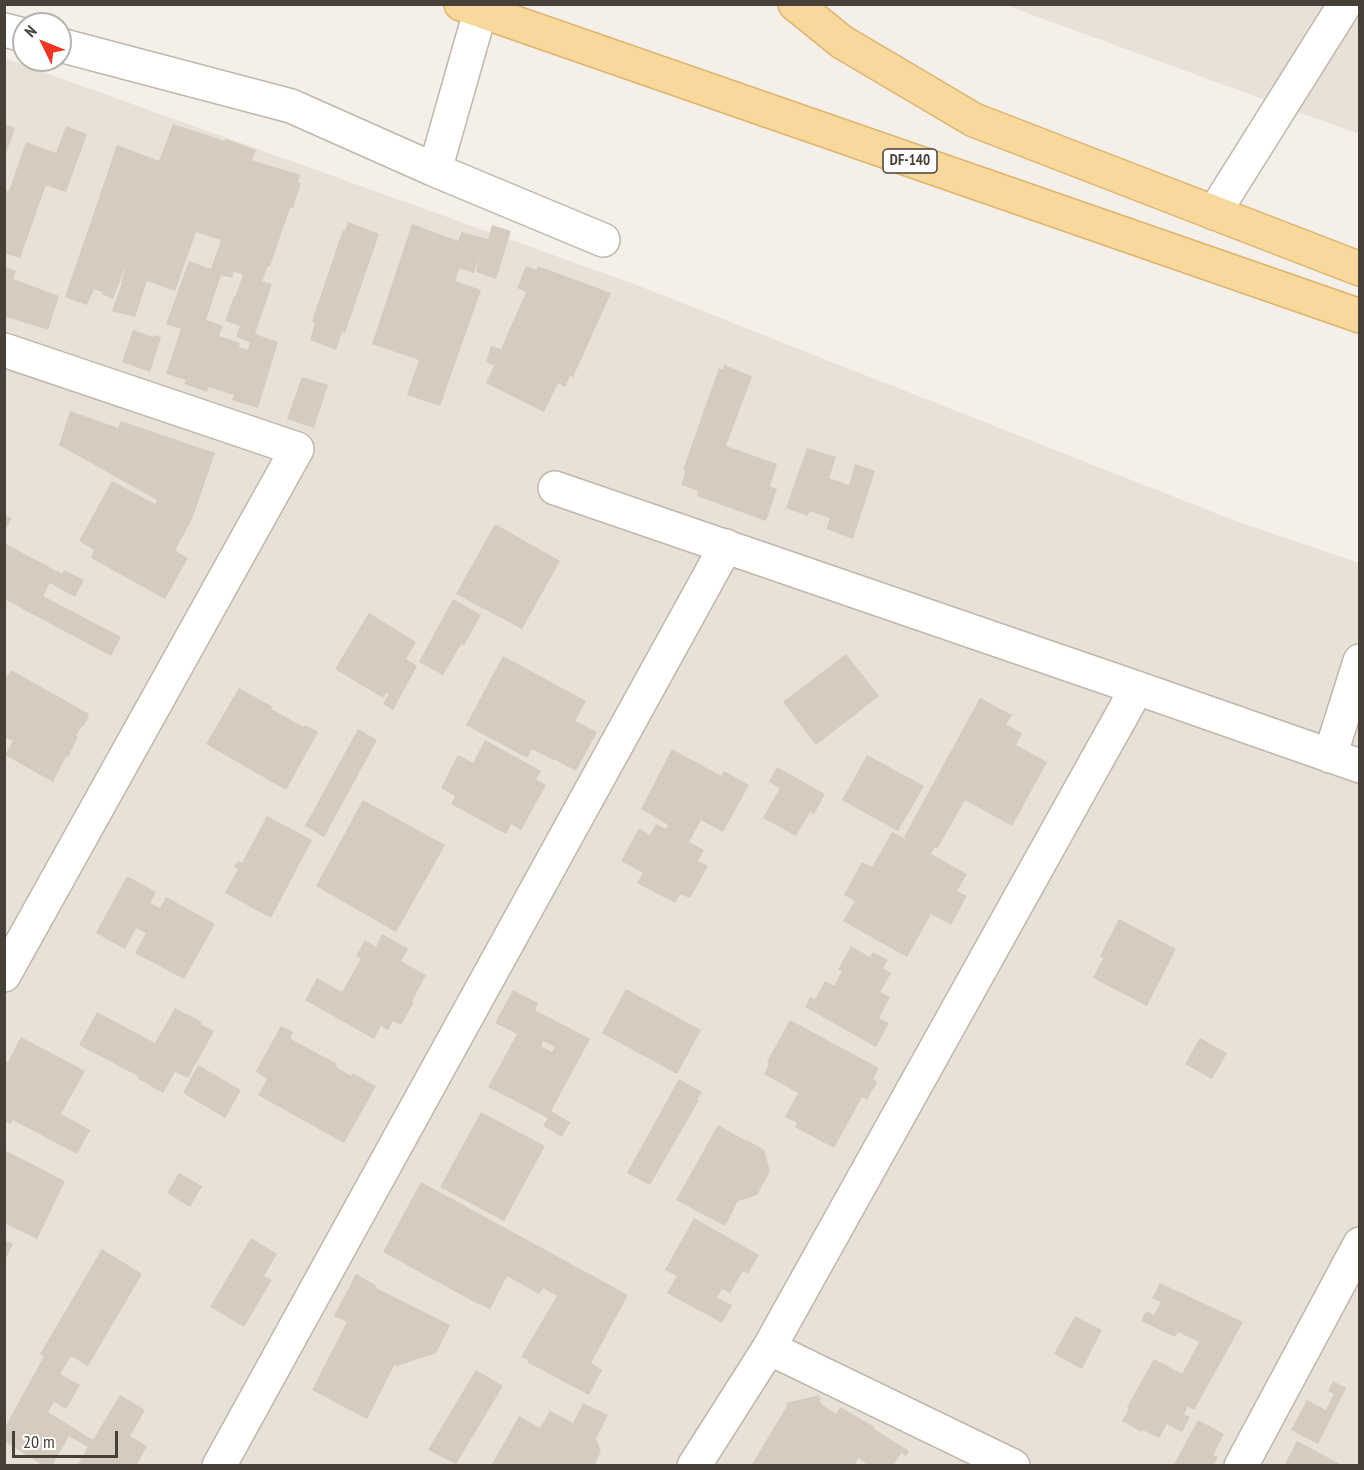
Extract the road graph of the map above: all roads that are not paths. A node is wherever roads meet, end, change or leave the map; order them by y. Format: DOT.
graph roads {
  1 [pos="795,4"];
  2 [pos="1345,4"];
  3 [pos="471,8"];
  4 [pos="72,48"];
  5 [pos="435,170"];
  6 [pos="1214,213"];
  7 [pos="603,240"];
  8 [pos="1359,269"];
  9 [pos="1359,316"];
  10 [pos="4,350"];
  11 [pos="555,488"];
  12 [pos="726,546"];
  13 [pos="1359,661"];
  14 [pos="1137,688"];
  15 [pos="1345,761"];
  16 [pos="4,975"];
  17 [pos="1359,1245"];
  18 [pos="769,1348"];
  19 [pos="219,1466"];
  20 [pos="694,1466"];
  21 [pos="1013,1466"];
  22 [pos="1241,1466"];
  1 -- 6 [label="main road"];
  2 -- 6 [label="street"];
  3 -- 5 [label="street"];
  3 -- 9 [label="main road, DF-140"];
  4 -- 5 [label="street"];
  5 -- 7 [label="street"];
  6 -- 8 [label="main road"];
  10 -- 16 [label="street"];
  11 -- 12 [label="street"];
  12 -- 14 [label="street"];
  12 -- 19 [label="street"];
  13 -- 15 [label="street"];
  14 -- 15 [label="street"];
  14 -- 18 [label="street"];
  17 -- 22 [label="street"];
  18 -- 20 [label="street"];
  18 -- 21 [label="street"];
}
